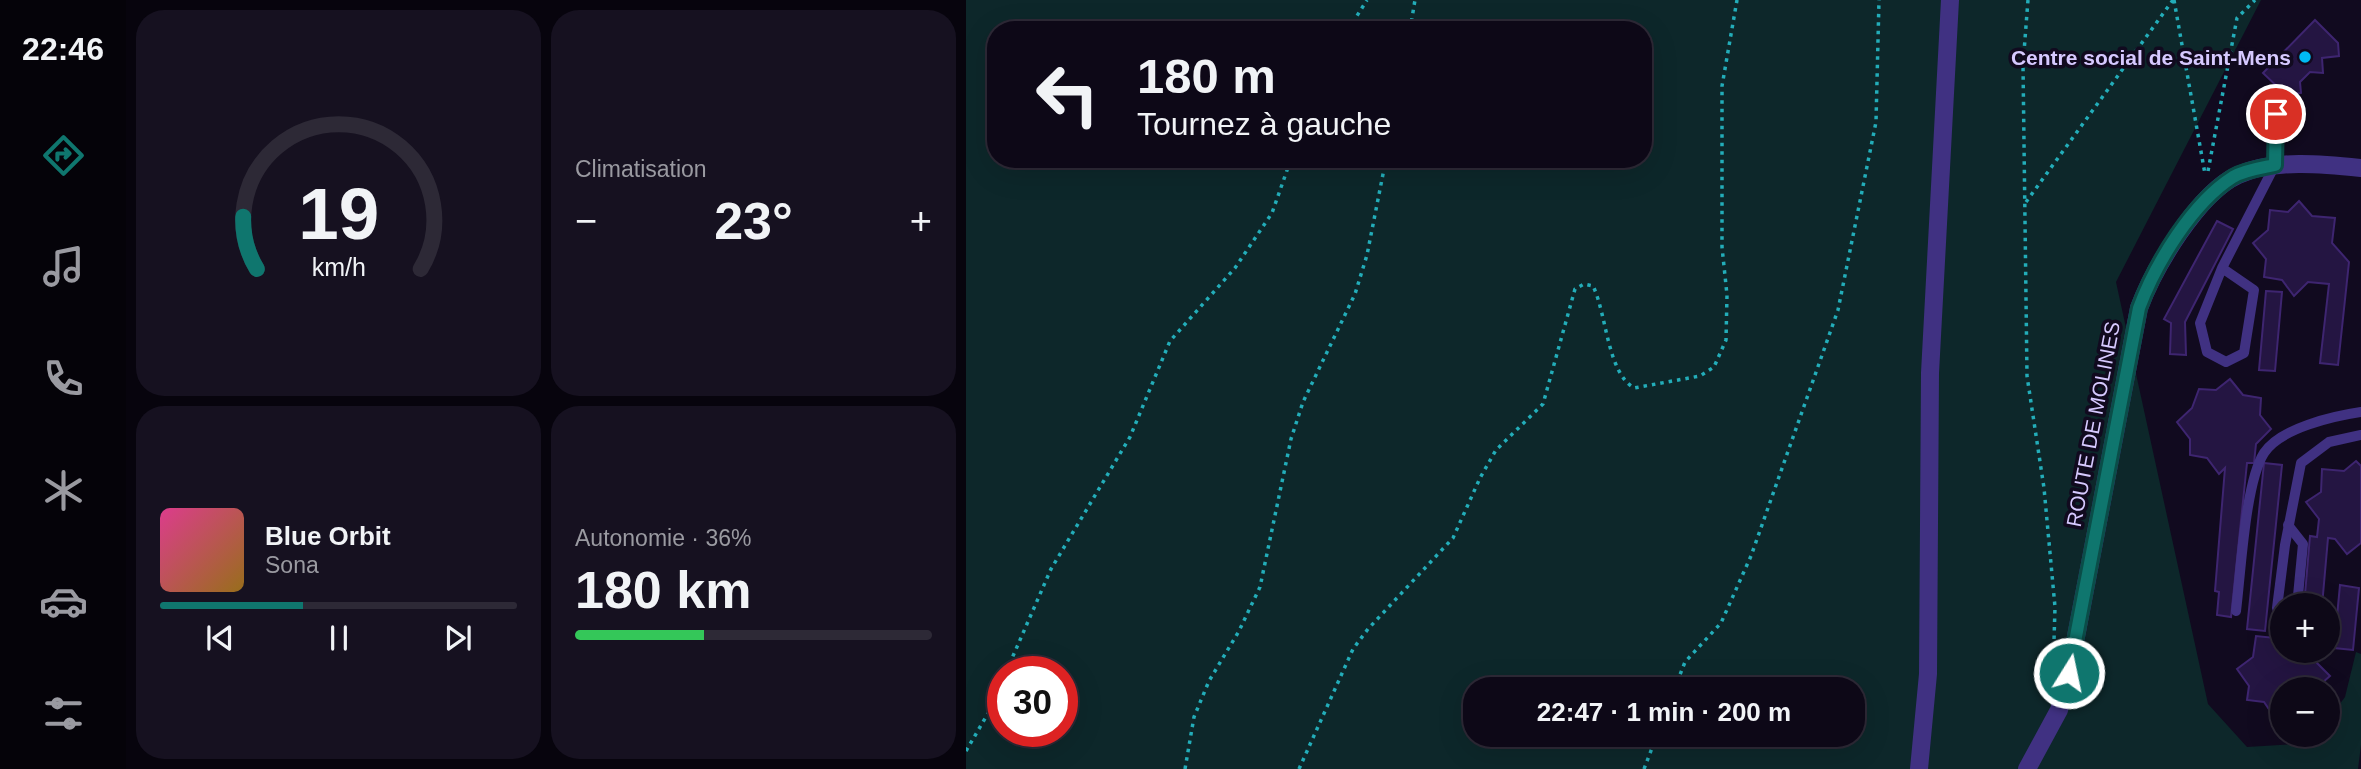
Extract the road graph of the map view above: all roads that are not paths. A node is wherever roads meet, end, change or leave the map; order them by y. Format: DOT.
graph roads {
  1 [pos="1950,0"];
  2 [pos="2276,114"];
  3 [pos="2275,165"];
  4 [pos="2361,169"];
  5 [pos="2222,268"];
  6 [pos="2361,412"];
  7 [pos="2361,435"];
  8 [pos="2288,525"];
  9 [pos="2279,593"];
  10 [pos="2298,593"];
  11 [pos="2235,611"];
  12 [pos="1919,769"];
  13 [pos="2027,769"];
  1 -- 12 [label="street"];
  2 -- 3 [label="lane"];
  3 -- 4 [label="street, ROUTE DE MOLINES"];
  3 -- 5 [label="lane"];
  3 -- 13 [label="street, ROUTE DE MOLINES"];
  5 -- 5 [label="lane"];
  6 -- 11 [label="lane"];
  7 -- 8 [label="lane"];
  8 -- 9 [label="lane"];
  8 -- 10 [label="lane"];
}
